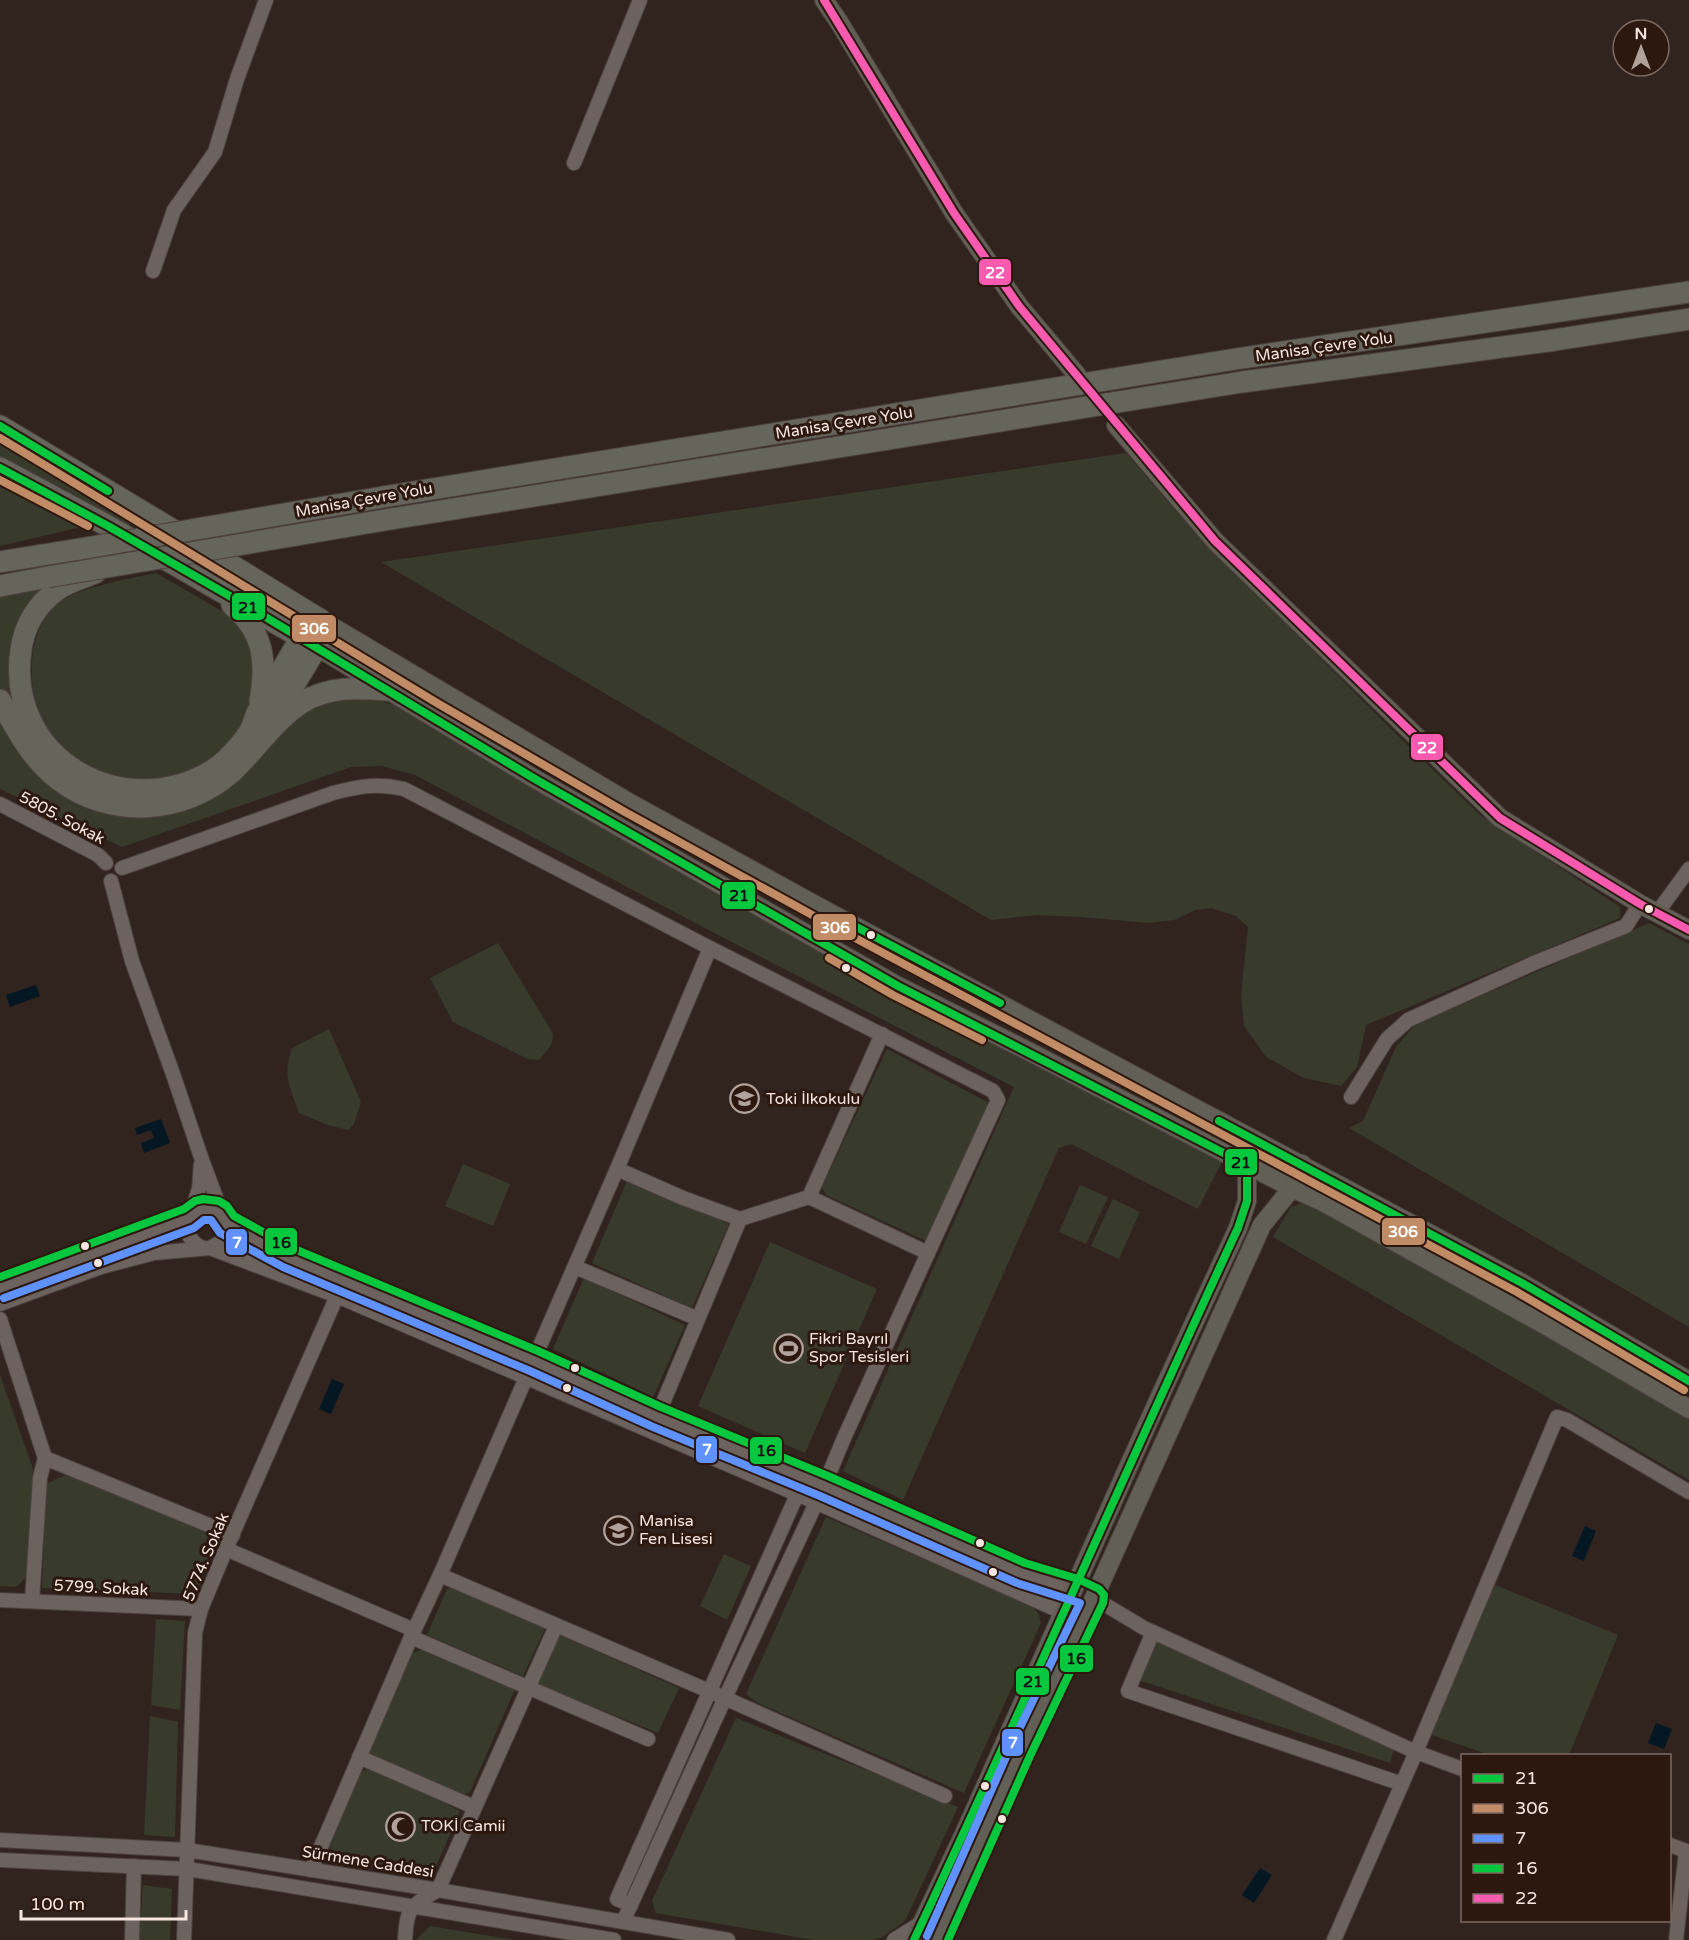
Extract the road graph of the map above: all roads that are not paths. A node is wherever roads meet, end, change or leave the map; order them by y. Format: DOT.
graph roads {
  1 [pos="266,0"];
  2 [pos="640,0"];
  3 [pos="824,0"];
  4 [pos="574,163"];
  5 [pos="153,271"];
  6 [pos="1689,292"];
  7 [pos="1689,319"];
  8 [pos="1077,375"];
  9 [pos="1116,425"];
  10 [pos="0,426"];
  11 [pos="0,468"];
  12 [pos="0,561"];
  13 [pos="115,565"];
  14 [pos="204,582"];
  15 [pos="0,585"];
  16 [pos="321,620"];
  17 [pos="309,642"];
  18 [pos="387,690"];
  19 [pos="0,700"];
  20 [pos="257,713"];
  21 [pos="271,730"];
  22 [pos="0,804"];
  23 [pos="106,863"];
  24 [pos="122,868"];
  25 [pos="1689,869"];
  26 [pos="111,881"];
  27 [pos="1640,904"];
  28 [pos="1657,913"];
  29 [pos="1689,930"];
  30 [pos="710,948"];
  31 [pos="882,1034"];
  32 [pos="1351,1097"];
  33 [pos="1260,1143"];
  34 [pos="202,1160"];
  35 [pos="1302,1164"];
  36 [pos="1247,1165"];
  37 [pos="617,1170"];
  38 [pos="1292,1188"];
  39 [pos="809,1197"];
  40 [pos="190,1218"];
  41 [pos="740,1220"];
  42 [pos="225,1221"];
  43 [pos="206,1248"];
  44 [pos="928,1253"];
  45 [pos="574,1267"];
  46 [pos="0,1288"];
  47 [pos="337,1296"];
  48 [pos="0,1304"];
  49 [pos="696,1318"];
  50 [pos="0,1319"];
  51 [pos="534,1361"];
  52 [pos="526,1377"];
  53 [pos="1689,1381"];
  54 [pos="1689,1408"];
  55 [pos="657,1417"];
  56 [pos="45,1458"];
  57 [pos="805,1479"];
  58 [pos="824,1486"];
  59 [pos="1689,1492"];
  60 [pos="797,1494"];
  61 [pos="816,1502"];
  62 [pos="232,1535"];
  63 [pos="226,1550"];
  64 [pos="440,1575"];
  65 [pos="1074,1589"];
  66 [pos="1094,1598"];
  67 [pos="0,1600"];
  68 [pos="32,1601"];
  69 [pos="201,1609"];
  70 [pos="1062,1612"];
  71 [pos="1082,1622"];
  72 [pos="556,1626"];
  73 [pos="1153,1632"];
  74 [pos="412,1634"];
  75 [pos="528,1688"];
  76 [pos="709,1691"];
  77 [pos="725,1698"];
  78 [pos="648,1739"];
  79 [pos="1416,1752"];
  80 [pos="359,1757"];
  81 [pos="1461,1769"];
  82 [pos="1402,1784"];
  83 [pos="945,1796"];
  84 [pos="474,1807"];
  85 [pos="0,1840"];
  86 [pos="1671,1845"];
  87 [pos="187,1850"];
  88 [pos="1688,1851"];
  89 [pos="0,1860"];
  90 [pos="134,1866"];
  91 [pos="188,1869"];
  92 [pos="311,1870"];
  93 [pos="438,1890"];
  94 [pos="631,1905"];
  95 [pos="413,1906"];
  96 [pos="923,1921"];
  97 [pos="623,1922"];
  98 [pos="942,1936"];
  99 [pos="132,1940"];
  100 [pos="184,1940"];
  101 [pos="405,1940"];
  102 [pos="614,1940"];
  103 [pos="728,1940"];
  104 [pos="894,1940"];
  105 [pos="914,1940"];
  106 [pos="1334,1940"];
  107 [pos="1676,1940"];
  1 -- 5 [label="street"];
  2 -- 4 [label="street"];
  3 -- 8 [label="main road"];
  6 -- 12 [label="highway, Manisa Çevre Yolu, bridge"];
  7 -- 13 [label="highway, Manisa Çevre Yolu, bridge"];
  9 -- 27 [label="main road"];
  10 -- 16 [label="highway"];
  11 -- 14 [label="highway"];
  13 -- 15 [label="highway, Manisa Çevre Yolu, bridge"];
  13 -- 20 [label="highway"];
  14 -- 17 [label="highway"];
  14 -- 20 [label="highway"];
  16 -- 17 [label="highway"];
  16 -- 33 [label="main road"];
  17 -- 18 [label="main road"];
  17 -- 20 [label="highway"];
  17 -- 21 [label="highway"];
  18 -- 21 [label="highway"];
  18 -- 36 [label="main road"];
  19 -- 21 [label="highway"];
  22 -- 23 [label="street, 5805. Sokak"];
  23 -- 24 [label="street"];
  23 -- 26 [label="street"];
  24 -- 26 [label="street"];
  24 -- 30 [label="street"];
  25 -- 28 [label="street"];
  26 -- 34 [label="street"];
  27 -- 28 [label="main road"];
  27 -- 32 [label="street"];
  28 -- 29 [label="main road"];
  30 -- 31 [label="street"];
  30 -- 37 [label="street"];
  31 -- 39 [label="street"];
  31 -- 44 [label="street"];
  33 -- 35 [label="main road"];
  33 -- 36 [label="main road"];
  34 -- 40 [label="street"];
  34 -- 42 [label="street"];
  35 -- 38 [label="main road"];
  35 -- 53 [label="main road"];
  36 -- 38 [label="main road"];
  36 -- 65 [label="main road"];
  37 -- 41 [label="street"];
  37 -- 45 [label="street"];
  38 -- 54 [label="main road"];
  38 -- 66 [label="main road"];
  39 -- 41 [label="street"];
  39 -- 44 [label="street"];
  40 -- 42 [label="street"];
  40 -- 43 [label="street"];
  40 -- 46 [label="street"];
  41 -- 49 [label="street"];
  42 -- 43 [label="street"];
  42 -- 51 [label="street"];
  43 -- 47 [label="street"];
  43 -- 48 [label="street"];
  44 -- 58 [label="street"];
  45 -- 49 [label="street"];
  45 -- 51 [label="street"];
  47 -- 52 [label="street"];
  47 -- 62 [label="street, 5774. Sokak"];
  49 -- 55 [label="street"];
  50 -- 56 [label="street"];
  51 -- 52 [label="street"];
  51 -- 55 [label="street"];
  52 -- 60 [label="street"];
  52 -- 64 [label="street"];
  55 -- 57 [label="street"];
  56 -- 62 [label="street"];
  56 -- 68 [label="street"];
  57 -- 58 [label="street"];
  57 -- 60 [label="street"];
  58 -- 61 [label="street"];
  58 -- 65 [label="street"];
  59 -- 79 [label="street"];
  60 -- 61 [label="street"];
  60 -- 76 [label="street"];
  61 -- 70 [label="street"];
  61 -- 77 [label="street"];
  62 -- 63 [label="street, 5774. Sokak"];
  63 -- 69 [label="street, 5774. Sokak"];
  63 -- 74 [label="street"];
  64 -- 72 [label="street"];
  64 -- 74 [label="street"];
  65 -- 66 [label="main road"];
  65 -- 70 [label="main road"];
  66 -- 71 [label="main road"];
  66 -- 73 [label="street"];
  67 -- 68 [label="street, 5799. Sokak"];
  68 -- 69 [label="street, 5799. Sokak"];
  69 -- 87 [label="street, 5774. Sokak"];
  70 -- 71 [label="main road"];
  70 -- 96 [label="main road"];
  71 -- 98 [label="main road"];
  72 -- 75 [label="street"];
  72 -- 76 [label="street"];
  73 -- 79 [label="street"];
  73 -- 82 [label="street"];
  74 -- 75 [label="street"];
  74 -- 80 [label="street"];
  75 -- 78 [label="street"];
  75 -- 84 [label="street"];
  76 -- 77 [label="street"];
  76 -- 94 [label="street"];
  77 -- 83 [label="street"];
  77 -- 94 [label="street"];
  79 -- 81 [label="street"];
  79 -- 82 [label="street"];
  80 -- 84 [label="street"];
  80 -- 92 [label="street"];
  82 -- 106 [label="street"];
  84 -- 93 [label="street"];
  85 -- 87 [label="street, Sürmene Caddesi"];
  86 -- 88 [label="street"];
  87 -- 91 [label="street, 5774. Sokak"];
  87 -- 92 [label="street, Sürmene Caddesi"];
  88 -- 107 [label="street"];
  89 -- 90 [label="street"];
  90 -- 91 [label="street"];
  90 -- 99 [label="street"];
  91 -- 95 [label="street"];
  91 -- 100 [label="street, 5774. Sokak"];
  92 -- 93 [label="street, Sürmene Caddesi"];
  93 -- 95 [label="street"];
  93 -- 97 [label="street, Sürmene Caddesi"];
  94 -- 97 [label="street"];
  95 -- 101 [label="street"];
  95 -- 102 [label="street"];
  96 -- 104 [label="street"];
  96 -- 105 [label="main road"];
  97 -- 103 [label="street, Sürmene Caddesi"];
}
